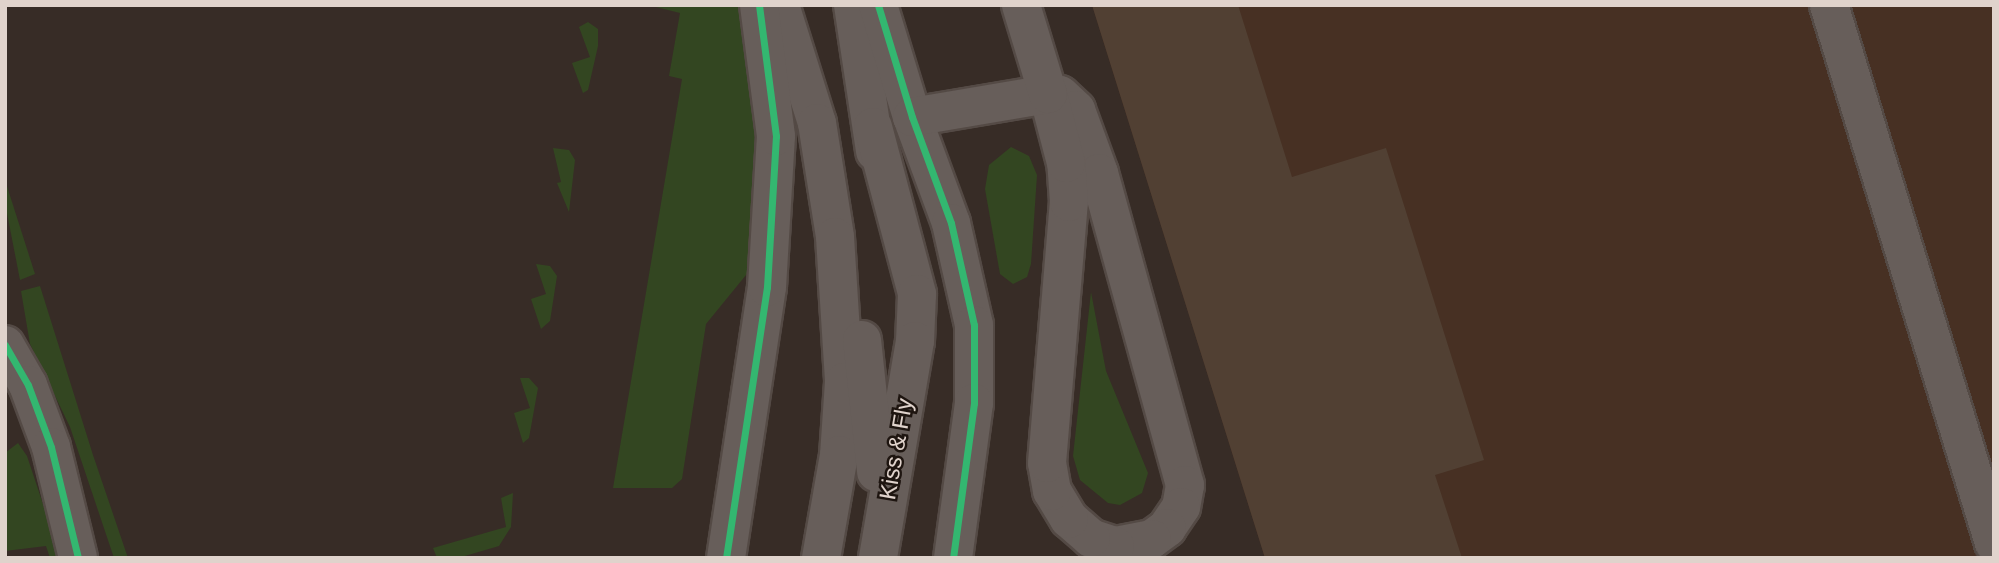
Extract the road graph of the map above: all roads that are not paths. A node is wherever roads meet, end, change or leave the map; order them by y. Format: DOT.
graph roads {
  1 [pos="758,5"];
  2 [pos="780,5"];
  3 [pos="853,5"];
  4 [pos="878,5"];
  5 [pos="1021,5"];
  6 [pos="1829,5"];
  7 [pos="1048,94"];
  8 [pos="912,117"];
  9 [pos="835,237"];
  10 [pos="5,345"];
  11 [pos="1994,543"];
  12 [pos="78,558"];
  13 [pos="726,558"];
  14 [pos="821,558"];
  15 [pos="876,558"];
  16 [pos="953,558"];
  1 -- 13 [label="street"];
  2 -- 9 [label="street"];
  3 -- 15 [label="street, Kiss & Fly"];
  4 -- 8 [label="street"];
  5 -- 7 [label="street"];
  6 -- 11 [label="street"];
  7 -- 7 [label="street"];
  7 -- 8 [label="street"];
  8 -- 16 [label="street"];
  9 -- 14 [label="street"];
  9 -- 15 [label="street"];
  10 -- 12 [label="street"];
}
